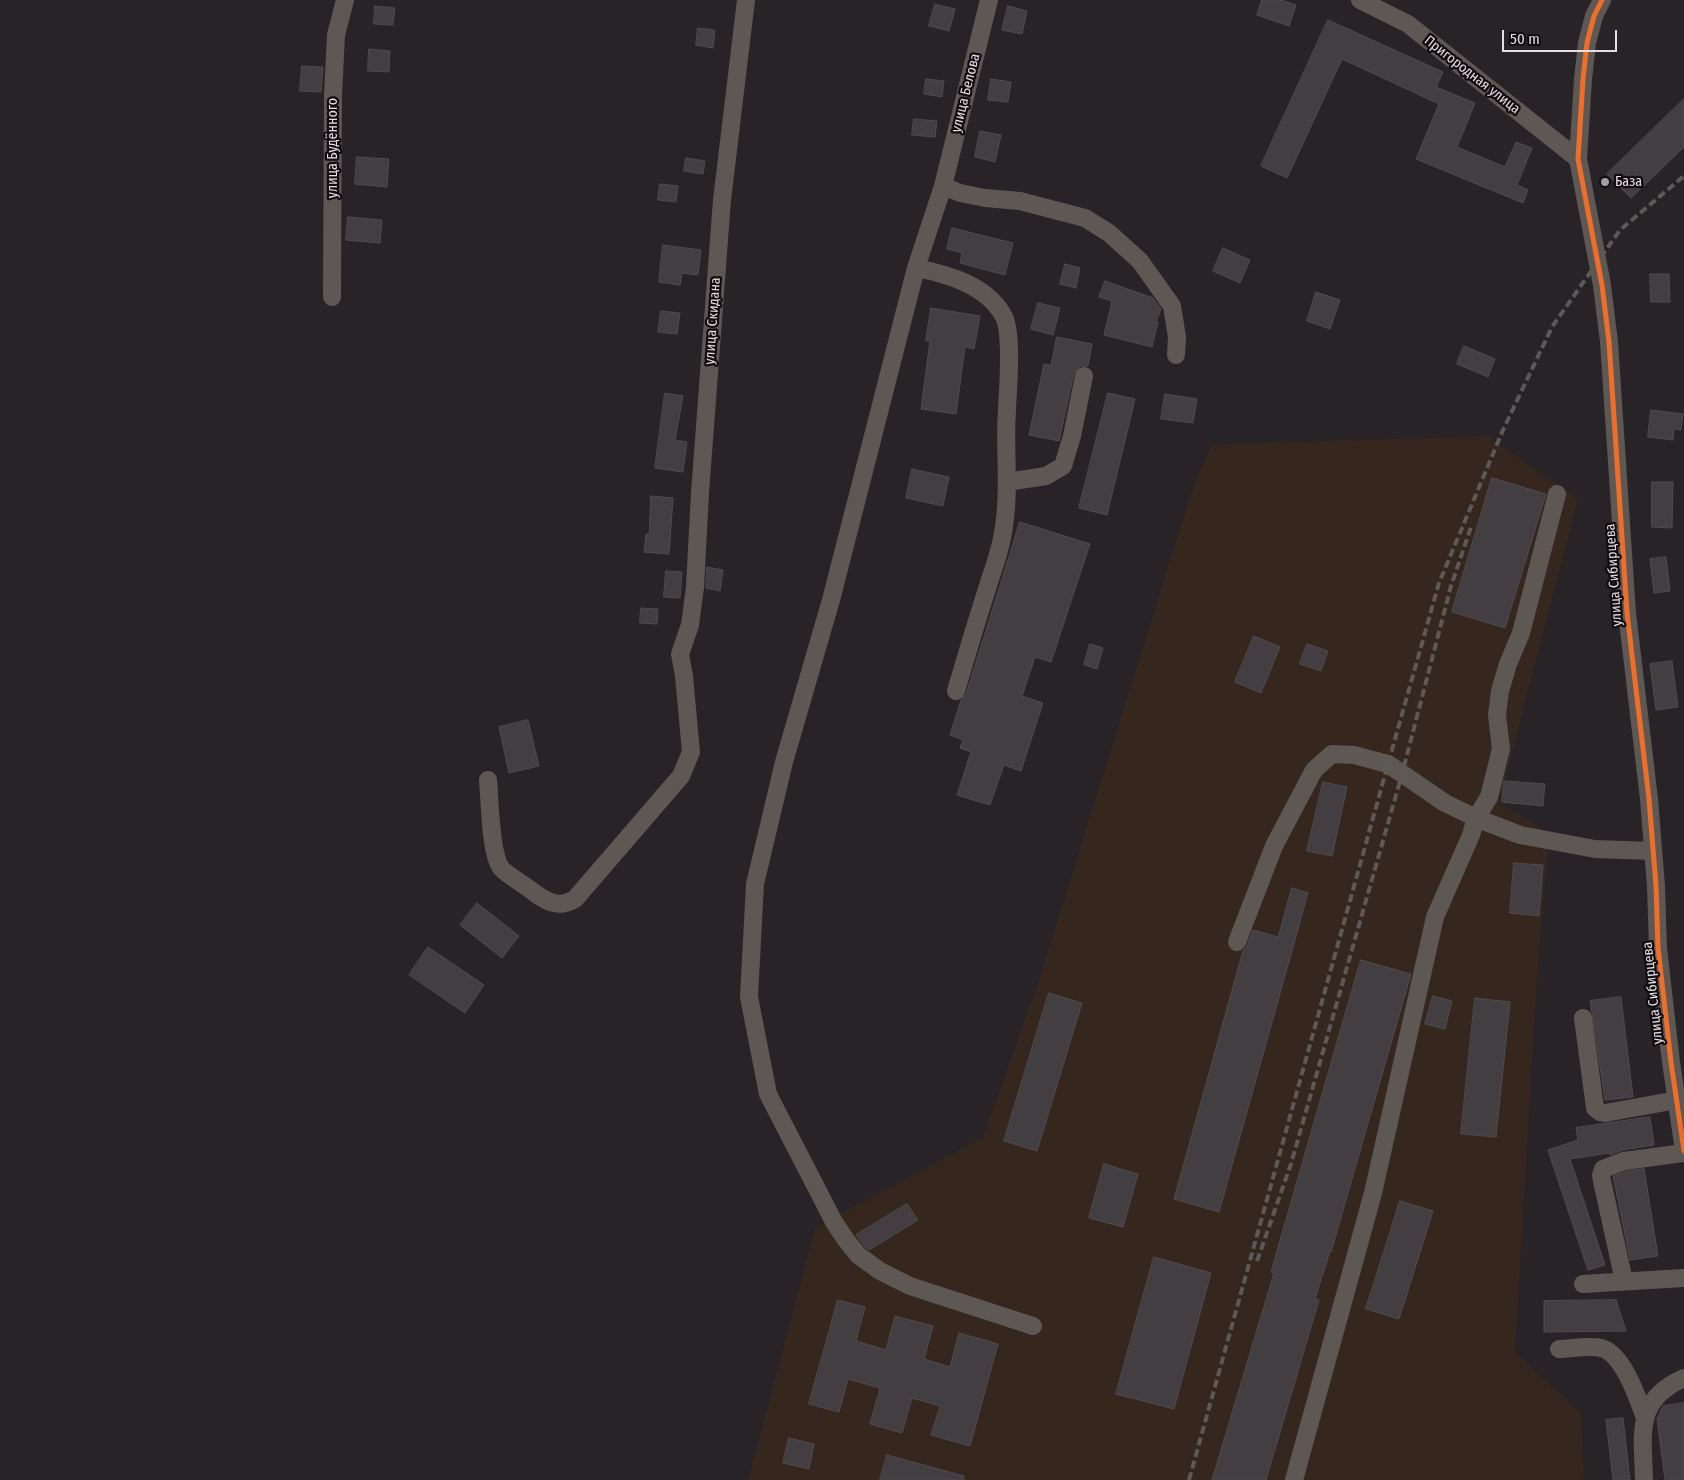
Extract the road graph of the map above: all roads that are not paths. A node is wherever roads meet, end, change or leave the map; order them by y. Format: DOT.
graph roads {
  1 [pos="346,0"];
  2 [pos="746,0"];
  3 [pos="989,0"];
  4 [pos="1360,0"];
  5 [pos="1602,0"];
  6 [pos="1578,159"];
  7 [pos="943,186"];
  8 [pos="916,268"];
  9 [pos="332,297"];
  10 [pos="1176,355"];
  11 [pos="1084,376"];
  12 [pos="1007,482"];
  13 [pos="1557,494"];
  14 [pos="956,690"];
  15 [pos="488,780"];
  16 [pos="1476,818"];
  17 [pos="1653,851"];
  18 [pos="1238,942"];
  19 [pos="1583,1018"];
  20 [pos="1677,1100"];
  21 [pos="1684,1152"];
  22 [pos="1684,1278"];
  23 [pos="1624,1281"];
  24 [pos="1583,1284"];
  25 [pos="1033,1326"];
  26 [pos="1558,1349"];
  27 [pos="1684,1378"];
  28 [pos="1645,1418"];
  29 [pos="1294,1480"];
  30 [pos="1644,1480"];
  1 -- 9 [label="street, улица Будённого"];
  2 -- 15 [label="street, улица Скидана"];
  3 -- 7 [label="street, улица Белова"];
  4 -- 6 [label="street, Пригородная улица"];
  5 -- 6 [label="street, улица Сибирцева"];
  6 -- 17 [label="street, улица Сибирцева"];
  7 -- 8 [label="street, улица Белова"];
  7 -- 10 [label="street"];
  8 -- 12 [label="street"];
  8 -- 25 [label="street, улица Белова"];
  11 -- 12 [label="street"];
  12 -- 14 [label="street"];
  13 -- 16 [label="street"];
  16 -- 17 [label="street"];
  16 -- 18 [label="street"];
  16 -- 29 [label="street"];
  17 -- 20 [label="street, улица Сибирцева"];
  19 -- 20 [label="street"];
  20 -- 21 [label="street, улица Сибирцева"];
  21 -- 23 [label="street"];
  22 -- 23 [label="street"];
  23 -- 24 [label="street"];
  26 -- 28 [label="street"];
  27 -- 28 [label="street"];
  28 -- 30 [label="street"];
}
